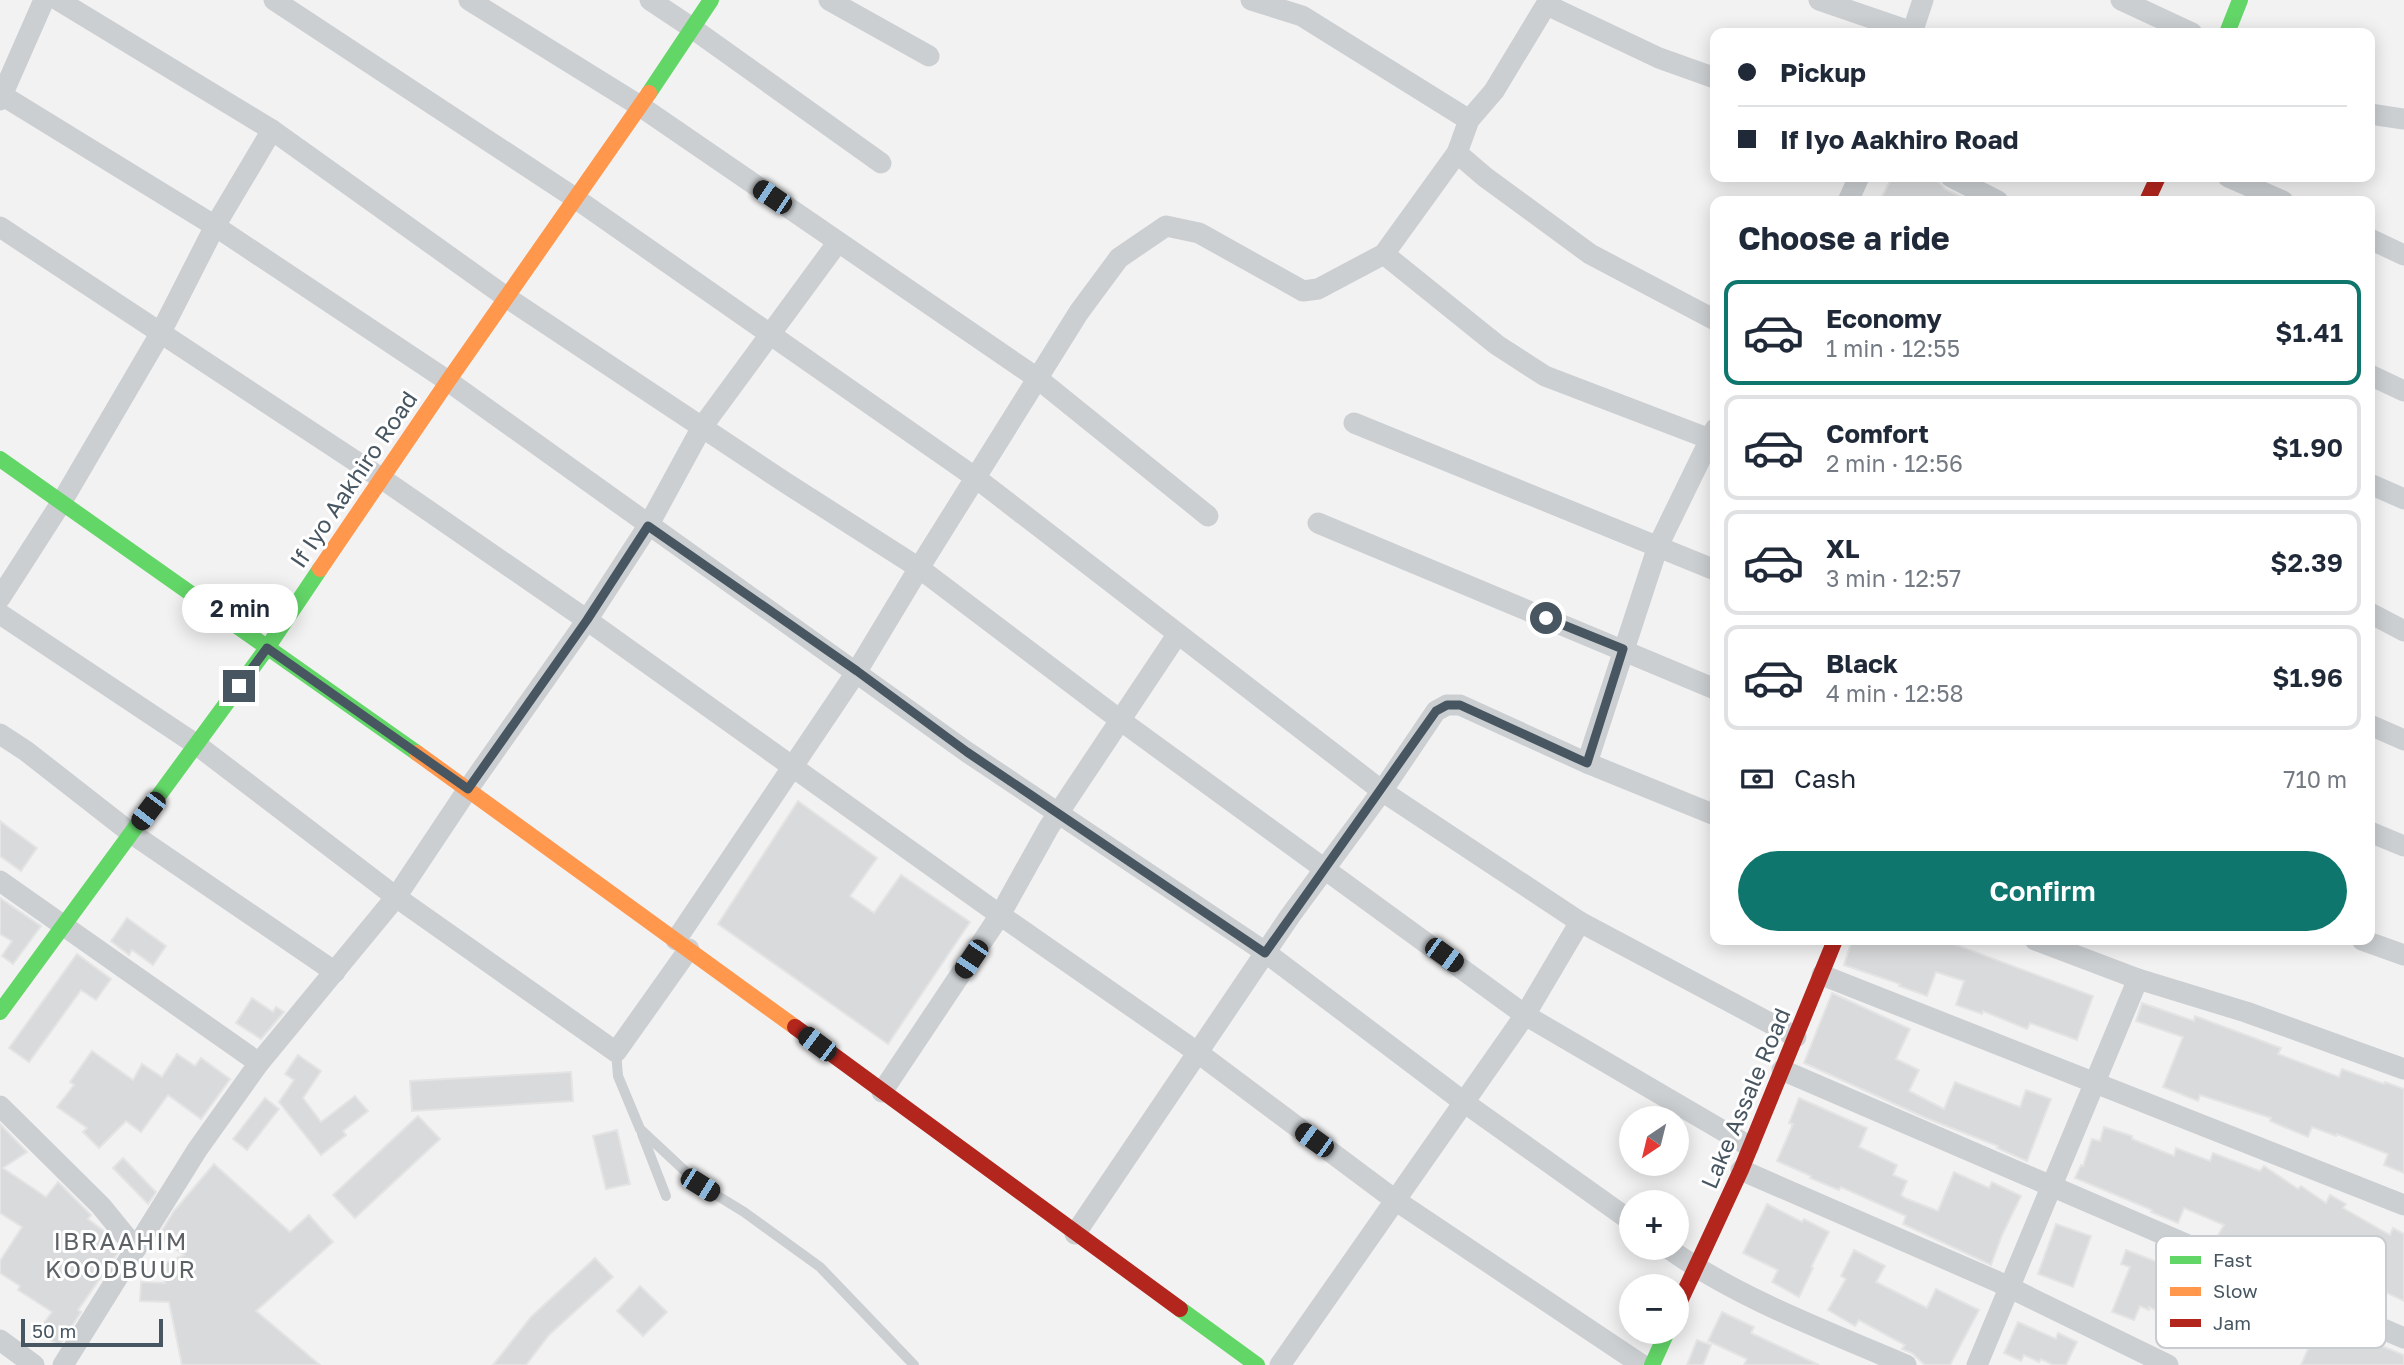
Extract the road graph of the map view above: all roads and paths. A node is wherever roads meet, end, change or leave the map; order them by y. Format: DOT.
graph roads {
  1 [pos="44,0"];
  2 [pos="58,0"];
  3 [pos="274,0"];
  4 [pos="469,0"];
  5 [pos="650,0"];
  6 [pos="711,0"];
  7 [pos="830,0"];
  8 [pos="1251,0"];
  9 [pos="1819,0"];
  10 [pos="1923,0"];
  11 [pos="2121,0"];
  12 [pos="2240,0"];
  13 [pos="1548,3"];
  14 [pos="692,27"];
  15 [pos="1899,28"];
  16 [pos="1915,28"];
  17 [pos="2181,28"];
  18 [pos="2229,28"];
  19 [pos="929,56"];
  20 [pos="1710,76"];
  21 [pos="1,97"];
  22 [pos="640,106"];
  23 [pos="2375,115"];
  24 [pos="2404,119"];
  25 [pos="1469,120"];
  26 [pos="272,130"];
  27 [pos="1457,153"];
  28 [pos="881,163"];
  29 [pos="1961,182"];
  30 [pos="2239,182"];
  31 [pos="1988,196"];
  32 [pos="2272,196"];
  33 [pos="575,198"];
  34 [pos="215,226"];
  35 [pos="0,227"];
  36 [pos="2375,241"];
  37 [pos="838,242"];
  38 [pos="1384,254"];
  39 [pos="2404,254"];
  40 [pos="506,297"];
  41 [pos="1710,317"];
  42 [pos="160,334"];
  43 [pos="769,335"];
  44 [pos="1037,378"];
  45 [pos="2375,378"];
  46 [pos="448,381"];
  47 [pos="2404,391"];
  48 [pos="1354,422"];
  49 [pos="702,427"];
  50 [pos="1710,435"];
  51 [pos="1710,442"];
  52 [pos="0,459"];
  53 [pos="381,478"];
  54 [pos="976,478"];
  55 [pos="2375,486"];
  56 [pos="2404,499"];
  57 [pos="61,503"];
  58 [pos="1209,516"];
  59 [pos="1318,523"];
  60 [pos="648,526"];
  61 [pos="1658,546"];
  62 [pos="919,568"];
  63 [pos="1710,568"];
  64 [pos="0,598"];
  65 [pos="0,614"];
  66 [pos="2375,616"];
  67 [pos="587,620"];
  68 [pos="2404,631"];
  69 [pos="1177,635"];
  70 [pos="267,648"];
  71 [pos="1623,649"];
  72 [pos="857,671"];
  73 [pos="1710,687"];
  74 [pos="1121,720"];
  75 [pos="2375,727"];
  76 [pos="0,734"];
  77 [pos="2404,740"];
  78 [pos="197,745"];
  79 [pos="1587,763"];
  80 [pos="794,766"];
  81 [pos="468,789"];
  82 [pos="1382,791"];
  83 [pos="1058,813"];
  84 [pos="1710,813"];
  85 [pos="131,833"];
  86 [pos="2375,834"];
  87 [pos="2404,846"];
  88 [pos="1325,867"];
  89 [pos="0,881"];
  90 [pos="396,897"];
  91 [pos="1000,915"];
  92 [pos="1580,922"];
  93 [pos="64,925"];
  94 [pos="683,944"];
  95 [pos="1833,945"];
  96 [pos="2048,945"];
  97 [pos="2375,945"];
  98 [pos="1265,953"];
  99 [pos="2404,955"];
  100 [pos="335,972"];
  101 [pos="1822,975"];
  102 [pos="2138,979"];
  103 [pos="0,1012"];
  104 [pos="1525,1015"];
  105 [pos="1796,1037"];
  106 [pos="616,1052"];
  107 [pos="1197,1052"];
  108 [pos="259,1063"];
  109 [pos="2404,1069"];
  110 [pos="1782,1070"];
  111 [pos="2093,1083"];
  112 [pos="882,1092"];
  113 [pos="1465,1103"];
  114 [pos="0,1106"];
  115 [pos="640,1129"];
  116 [pos="1749,1146"];
  117 [pos="1741,1170"];
  118 [pos="2052,1185"];
  119 [pos="666,1196"];
  120 [pos="1395,1200"];
  121 [pos="2404,1205"];
  122 [pos="1619,1212"];
  123 [pos="1075,1234"];
  124 [pos="2169,1236"];
  125 [pos="135,1250"];
  126 [pos="1684,1260"];
  127 [pos="1695,1268"];
  128 [pos="1689,1281"];
  129 [pos="2010,1288"];
  130 [pos="2386,1330"];
  131 [pos="2404,1338"];
  132 [pos="0,1340"];
  133 [pos="1662,1344"];
  134 [pos="34,1365"];
  135 [pos="63,1365"];
  136 [pos="914,1365"];
  137 [pos="1257,1365"];
  138 [pos="1280,1365"];
  139 [pos="1642,1365"];
  140 [pos="1652,1365"];
  141 [pos="1906,1365"];
  142 [pos="1977,1365"];
  143 [pos="2168,1365"];
  1 -- 21 [label="street"];
  2 -- 26 [label="street"];
  3 -- 33 [label="street"];
  4 -- 22 [label="street"];
  5 -- 14 [label="street"];
  6 -- 14 [label="street, If Iyo Aakhiro Road"];
  7 -- 19 [label="street"];
  8 -- 25 [label="street"];
  9 -- 15 [label="street"];
  10 -- 16 [label="street"];
  11 -- 17 [label="street"];
  12 -- 18 [label="street"];
  13 -- 20 [label="street"];
  13 -- 25 [label="street"];
  14 -- 22 [label="street, If Iyo Aakhiro Road"];
  14 -- 28 [label="street"];
  21 -- 34 [label="street"];
  22 -- 33 [label="street, If Iyo Aakhiro Road"];
  22 -- 37 [label="street"];
  23 -- 24 [label="street"];
  25 -- 27 [label="street"];
  26 -- 34 [label="street"];
  26 -- 40 [label="street"];
  27 -- 38 [label="street"];
  27 -- 41 [label="street"];
  29 -- 31 [label="street"];
  30 -- 32 [label="street"];
  33 -- 40 [label="street, If Iyo Aakhiro Road"];
  33 -- 43 [label="street"];
  34 -- 42 [label="street"];
  34 -- 46 [label="street"];
  35 -- 42 [label="street"];
  36 -- 39 [label="street"];
  37 -- 43 [label="street"];
  37 -- 44 [label="street"];
  38 -- 44 [label="street"];
  38 -- 50 [label="street"];
  40 -- 46 [label="street, If Iyo Aakhiro Road"];
  40 -- 49 [label="street"];
  42 -- 53 [label="street"];
  42 -- 57 [label="street"];
  43 -- 49 [label="street"];
  43 -- 54 [label="street"];
  44 -- 54 [label="street"];
  44 -- 58 [label="street"];
  45 -- 47 [label="street"];
  46 -- 53 [label="street, If Iyo Aakhiro Road"];
  46 -- 60 [label="street"];
  48 -- 61 [label="street"];
  49 -- 60 [label="street"];
  49 -- 62 [label="street"];
  51 -- 61 [label="street"];
  52 -- 57 [label="street"];
  53 -- 67 [label="street"];
  53 -- 70 [label="street, If Iyo Aakhiro Road"];
  54 -- 62 [label="street"];
  54 -- 69 [label="street"];
  55 -- 56 [label="street"];
  57 -- 64 [label="street"];
  57 -- 70 [label="street"];
  59 -- 71 [label="street"];
  60 -- 67 [label="street"];
  60 -- 72 [label="street"];
  61 -- 63 [label="street"];
  61 -- 71 [label="street"];
  62 -- 72 [label="street"];
  62 -- 74 [label="street"];
  65 -- 78 [label="street"];
  66 -- 68 [label="street"];
  67 -- 80 [label="street"];
  67 -- 81 [label="street"];
  69 -- 74 [label="street"];
  69 -- 82 [label="street"];
  70 -- 78 [label="street, If Iyo Aakhiro Road"];
  70 -- 81 [label="street"];
  71 -- 73 [label="street"];
  71 -- 79 [label="street"];
  72 -- 80 [label="street"];
  72 -- 83 [label="street"];
  74 -- 83 [label="street"];
  74 -- 88 [label="street"];
  75 -- 77 [label="street"];
  76 -- 85 [label="street"];
  78 -- 85 [label="street, If Iyo Aakhiro Road"];
  78 -- 90 [label="street"];
  79 -- 82 [label="street"];
  79 -- 84 [label="street"];
  80 -- 91 [label="street"];
  80 -- 94 [label="street"];
  81 -- 90 [label="street"];
  81 -- 94 [label="street"];
  82 -- 88 [label="street"];
  82 -- 92 [label="street"];
  83 -- 91 [label="street"];
  83 -- 98 [label="street"];
  85 -- 93 [label="street, If Iyo Aakhiro Road"];
  85 -- 100 [label="street"];
  86 -- 87 [label="street"];
  88 -- 98 [label="street"];
  88 -- 104 [label="street"];
  89 -- 93 [label="street"];
  90 -- 100 [label="street"];
  90 -- 106 [label="street"];
  91 -- 107 [label="street"];
  91 -- 112 [label="street"];
  92 -- 104 [label="street"];
  92 -- 105 [label="street"];
  93 -- 103 [label="street, If Iyo Aakhiro Road"];
  93 -- 108 [label="street"];
  94 -- 106 [label="street"];
  94 -- 112 [label="street"];
  95 -- 101 [label="street, Lake Assale Road"];
  96 -- 102 [label="street"];
  97 -- 99 [label="street"];
  98 -- 107 [label="street"];
  98 -- 113 [label="street"];
  100 -- 108 [label="street"];
  101 -- 105 [label="street, Lake Assale Road"];
  101 -- 111 [label="street"];
  102 -- 109 [label="street"];
  102 -- 111 [label="street"];
  104 -- 113 [label="street"];
  104 -- 116 [label="street"];
  105 -- 110 [label="street, Lake Assale Road"];
  106 -- 115 [label="lane"];
  107 -- 120 [label="street"];
  107 -- 123 [label="street"];
  108 -- 125 [label="street"];
  110 -- 116 [label="street, Lake Assale Road"];
  110 -- 118 [label="street"];
  111 -- 118 [label="street"];
  111 -- 121 [label="street"];
  112 -- 123 [label="street"];
  113 -- 120 [label="street"];
  113 -- 122 [label="street"];
  114 -- 125 [label="street"];
  115 -- 119 [label="lane"];
  115 -- 136 [label="lane"];
  116 -- 117 [label="street, Lake Assale Road"];
  117 -- 127 [label="street, Lake Assale Road"];
  117 -- 129 [label="street"];
  118 -- 124 [label="street"];
  118 -- 129 [label="street"];
  120 -- 138 [label="street"];
  120 -- 139 [label="street"];
  123 -- 137 [label="street"];
  125 -- 135 [label="street"];
  126 -- 127 [label="street"];
  127 -- 128 [label="street, Lake Assale Road"];
  127 -- 141 [label="street"];
  129 -- 142 [label="street"];
  129 -- 143 [label="street"];
  130 -- 131 [label="street"];
  132 -- 134 [label="street"];
  133 -- 140 [label="street"];
}
